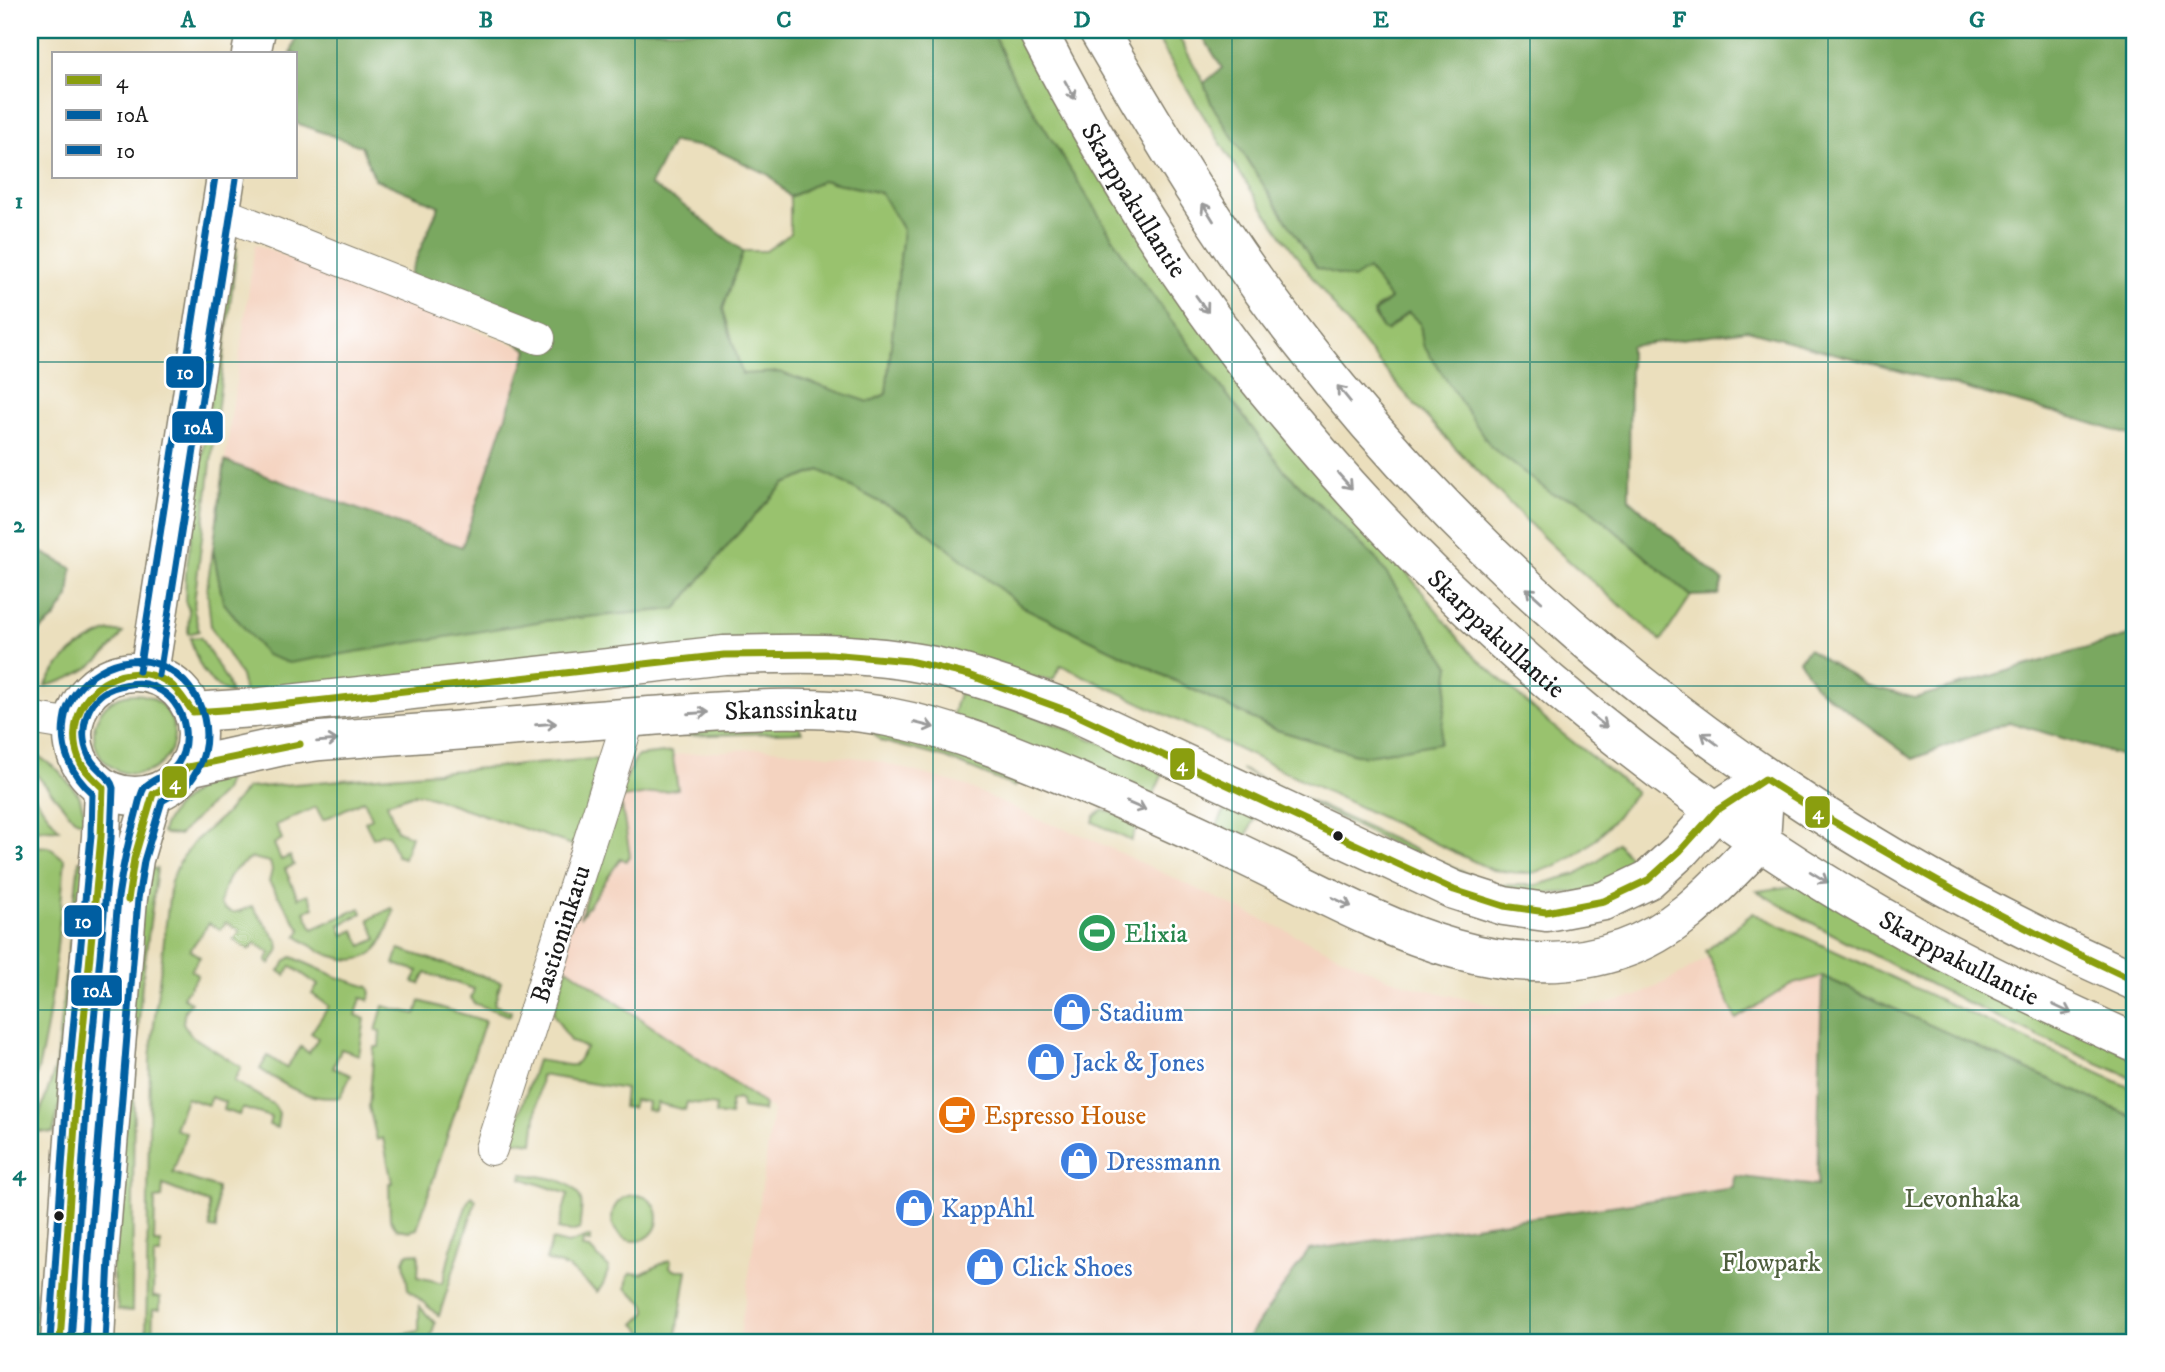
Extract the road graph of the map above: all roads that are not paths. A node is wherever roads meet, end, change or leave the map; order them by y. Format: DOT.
graph roads {
  1 [pos="257,30"];
  2 [pos="1037,30"];
  3 [pos="1098,30"];
  4 [pos="252,52"];
  5 [pos="223,194"];
  6 [pos="538,338"];
  7 [pos="149,673"];
  8 [pos="193,712"];
  9 [pos="30,718"];
  10 [pos="629,718"];
  11 [pos="74,725"];
  12 [pos="188,767"];
  13 [pos="1765,779"];
  14 [pos="103,788"];
  15 [pos="153,794"];
  16 [pos="1716,811"];
  17 [pos="1761,841"];
  18 [pos="2135,981"];
  19 [pos="2135,1043"];
  20 [pos="491,1149"];
  21 [pos="61,1342"];
  22 [pos="95,1342"];
  1 -- 4 [label="street"];
  2 -- 16 [label="street, Skarppakullantie, one-way"];
  13 -- 3 [label="street, Skarppakullantie, one-way"];
  5 -- 6 [label="street"];
  5 -- 7 [label="street"];
  7 -- 8 [label="street"];
  7 -- 11 [label="street"];
  8 -- 12 [label="street"];
  8 -- 16 [label="street"];
  9 -- 11 [label="street"];
  12 -- 10 [label="street, Skanssinkatu, one-way"];
  10 -- 17 [label="street, Skanssinkatu, one-way"];
  10 -- 20 [label="street, Bastioninkatu"];
  11 -- 14 [label="street"];
  12 -- 15 [label="street"];
  13 -- 16 [label="street"];
  13 -- 17 [label="street"];
  13 -- 18 [label="street, Skarppakullantie"];
  14 -- 15 [label="street"];
  14 -- 21 [label="street"];
  15 -- 22 [label="street"];
  16 -- 17 [label="street, Skarppakullantie"];
  17 -- 19 [label="street, Skarppakullantie, one-way"];
}
